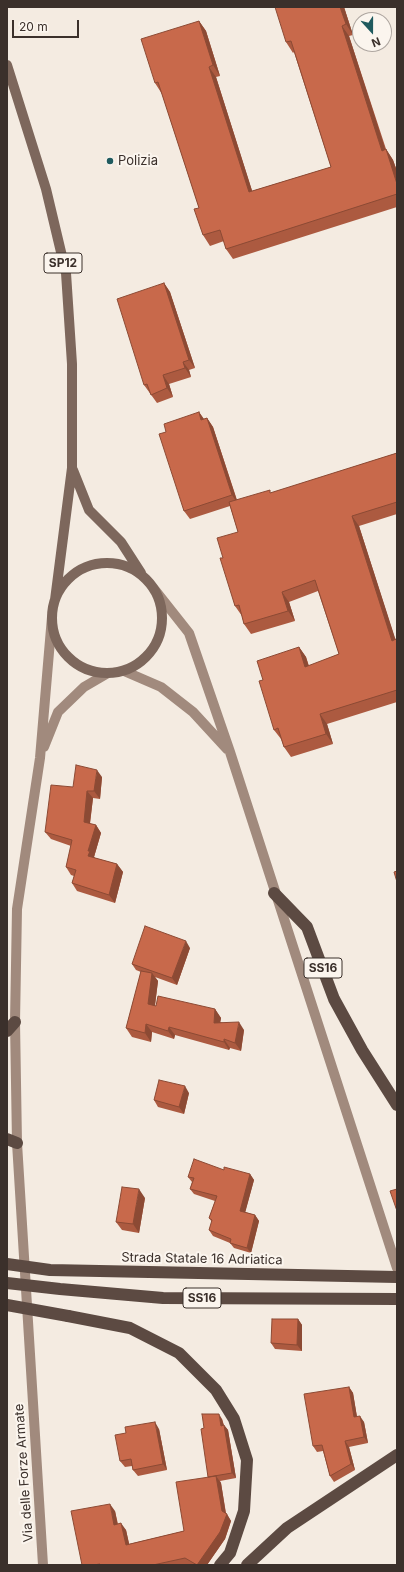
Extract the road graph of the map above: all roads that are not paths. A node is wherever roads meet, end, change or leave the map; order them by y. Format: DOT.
graph roads {
  1 [pos="7,65"];
  2 [pos="72,468"];
  3 [pos="144,577"];
  4 [pos="155,590"];
  5 [pos="55,600"];
  6 [pos="52,617"];
  7 [pos="124,671"];
  8 [pos="108,673"];
  9 [pos="230,752"];
  10 [pos="40,758"];
  11 [pos="274,893"];
  12 [pos="11,1027"];
  13 [pos="397,1105"];
  14 [pos="12,1141"];
  15 [pos="7,1264"];
  16 [pos="397,1268"];
  17 [pos="397,1277"];
  18 [pos="7,1283"];
  19 [pos="397,1299"];
  20 [pos="7,1305"];
  21 [pos="397,1455"];
  22 [pos="43,1565"];
  23 [pos="220,1565"];
  24 [pos="247,1565"];
  1 -- 2 [label="main road, SP12"];
  2 -- 3 [label="main road, SP12"];
  2 -- 5 [label="main road, SP12"];
  3 -- 4 [label="main road"];
  3 -- 5 [label="main road"];
  4 -- 7 [label="main road"];
  4 -- 9 [label="main road"];
  5 -- 6 [label="main road"];
  6 -- 8 [label="main road"];
  6 -- 10 [label="main road, Via delle Forze Armate"];
  7 -- 8 [label="main road"];
  7 -- 9 [label="main road"];
  8 -- 10 [label="main road, Via delle Forze Armate"];
  9 -- 11 [label="main road"];
  10 -- 12 [label="main road, Via delle Forze Armate"];
  11 -- 13 [label="highway, SS16"];
  11 -- 16 [label="main road"];
  12 -- 14 [label="main road, Via delle Forze Armate"];
  14 -- 22 [label="main road, Via delle Forze Armate"];
  15 -- 17 [label="highway, Strada Statale 16 Adriatica / SS16, bridge"];
  18 -- 19 [label="highway, SS16, bridge"];
  20 -- 23 [label="highway, bridge"];
  21 -- 24 [label="highway"];
}
